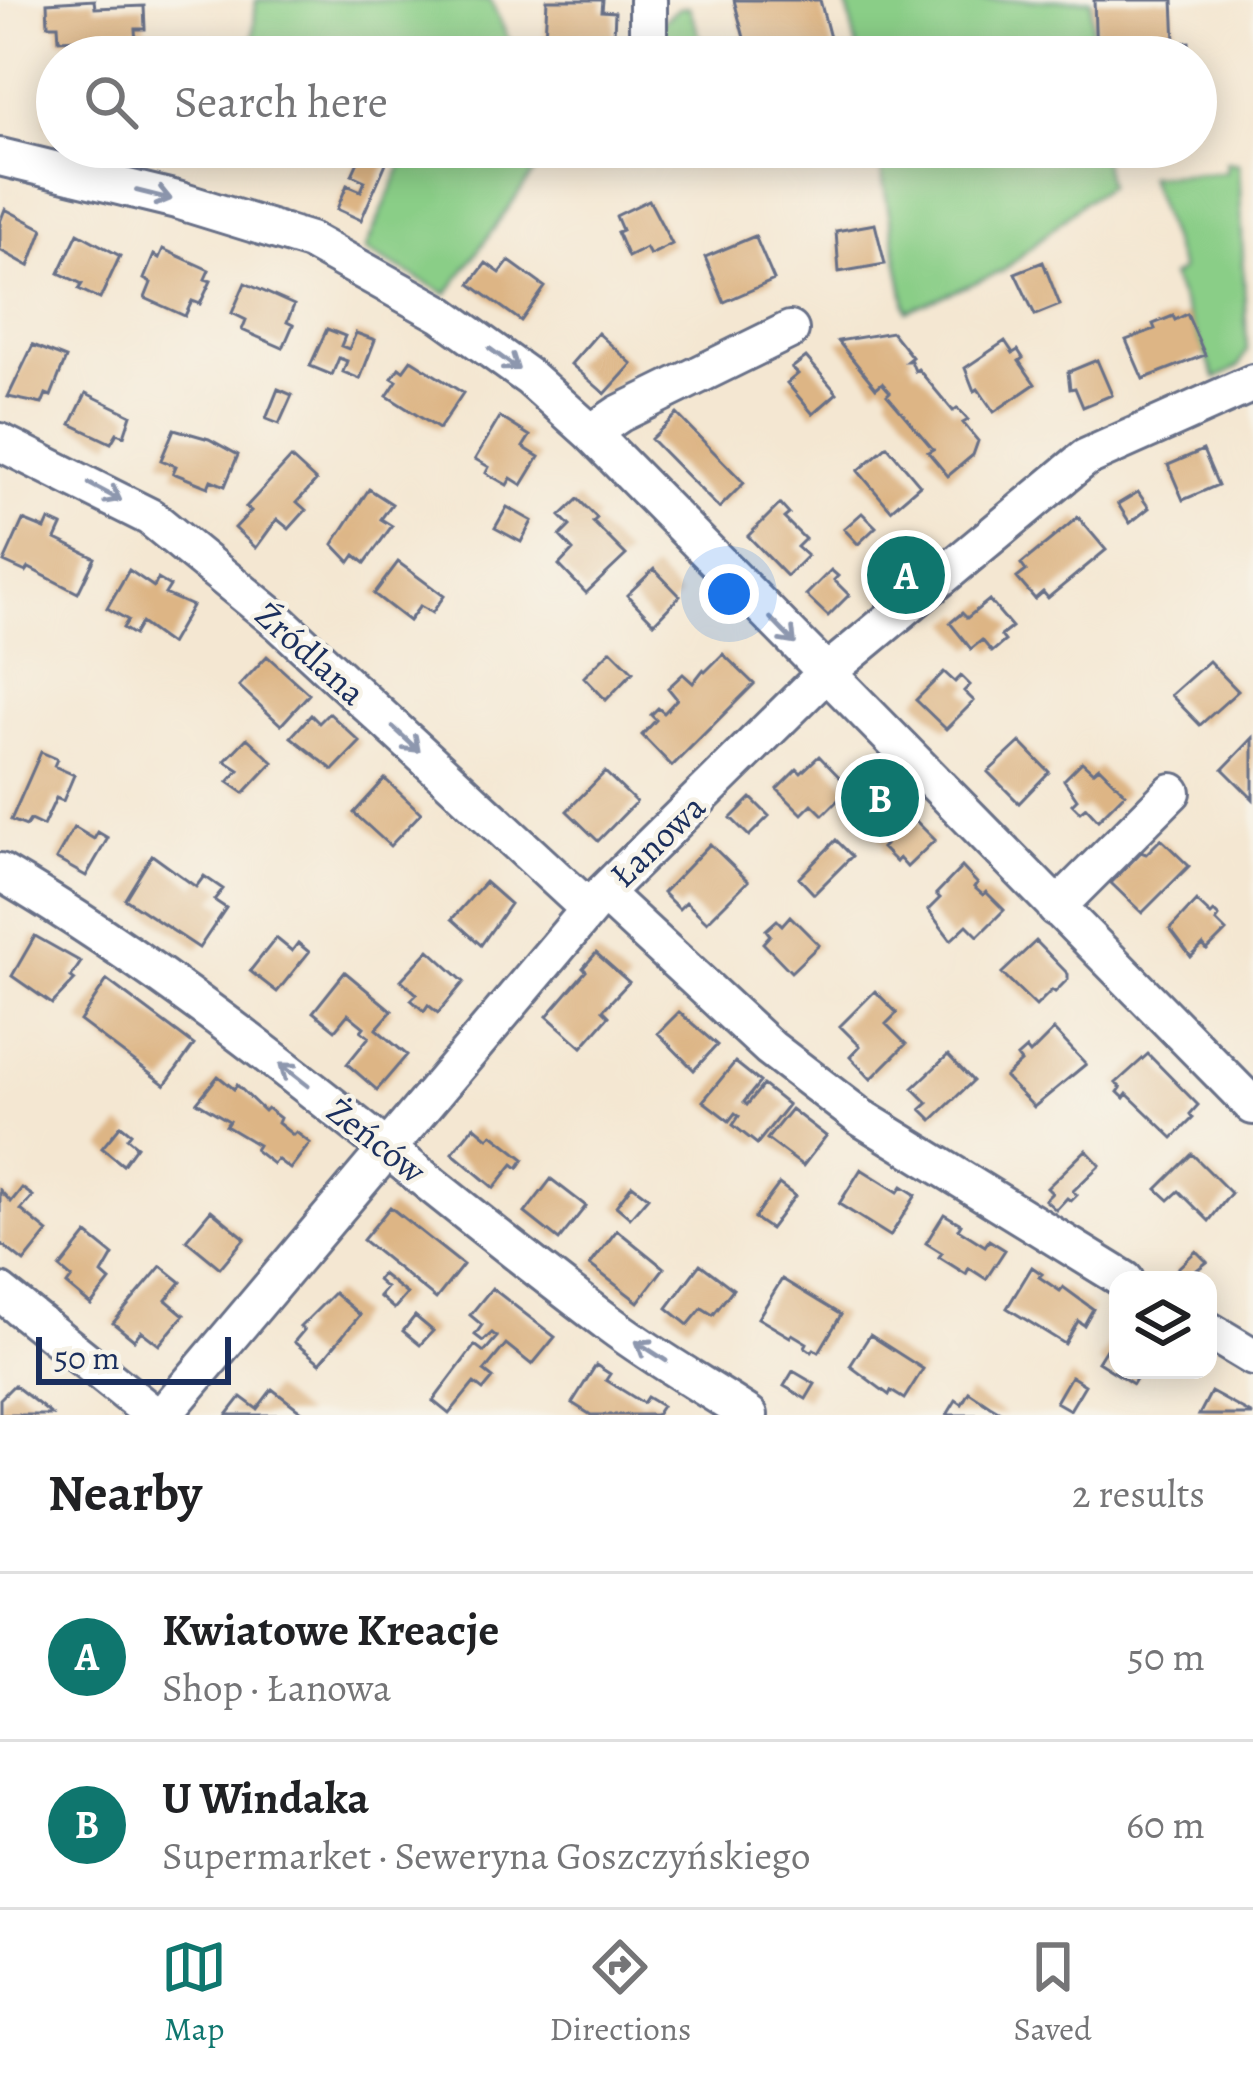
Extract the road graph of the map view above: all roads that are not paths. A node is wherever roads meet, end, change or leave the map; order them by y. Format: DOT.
graph roads {
  1 [pos="647,0"];
  2 [pos="648,36"];
  3 [pos="0,157"];
  4 [pos="36,166"];
  5 [pos="45,168"];
  6 [pos="790,330"];
  7 [pos="1253,383"];
  8 [pos="590,434"];
  9 [pos="0,442"];
  10 [pos="825,674"];
  11 [pos="1171,802"];
  12 [pos="0,872"];
  13 [pos="596,901"];
  14 [pos="1056,908"];
  15 [pos="1253,1106"];
  16 [pos="386,1147"];
  17 [pos="1110,1271"];
  18 [pos="0,1292"];
  19 [pos="1217,1335"];
  20 [pos="1253,1357"];
  21 [pos="159,1415"];
  22 [pos="749,1415"];
  1 -- 2 [label="street"];
  3 -- 4 [label="street, one-way"];
  5 -- 8 [label="street, one-way"];
  6 -- 8 [label="street"];
  7 -- 10 [label="street, Łanowa"];
  8 -- 10 [label="street, one-way"];
  9 -- 13 [label="street, Źródlana, one-way"];
  10 -- 13 [label="street, Łanowa"];
  10 -- 14 [label="street"];
  11 -- 14 [label="street"];
  16 -- 12 [label="street, Żeńców, one-way"];
  13 -- 16 [label="street, Łanowa"];
  13 -- 17 [label="street, Źródlana"];
  14 -- 15 [label="street"];
  16 -- 21 [label="street, Łanowa"];
  22 -- 16 [label="street, Żeńców, one-way"];
  18 -- 21 [label="street"];
  19 -- 20 [label="street"];
}
